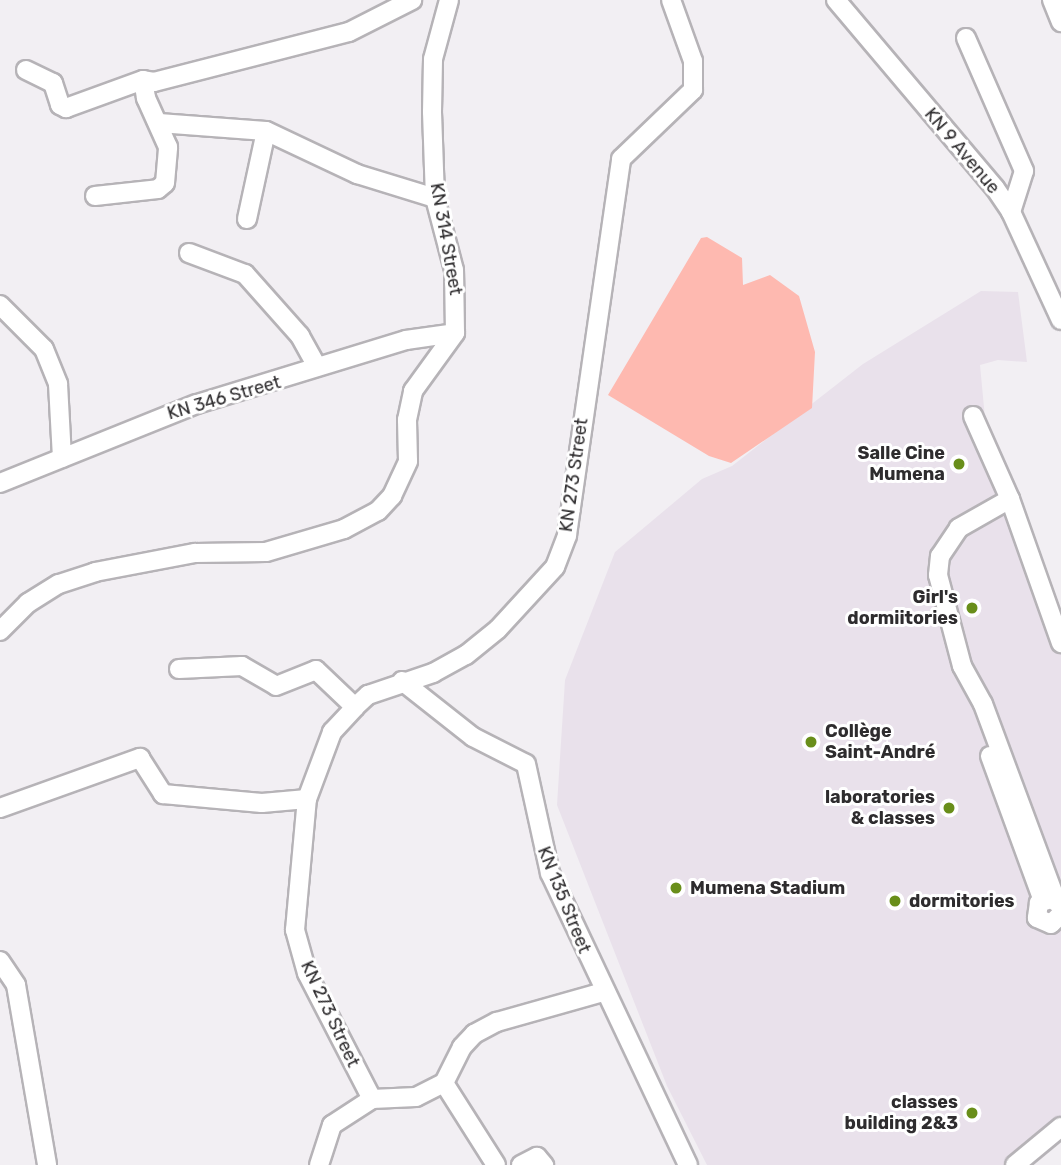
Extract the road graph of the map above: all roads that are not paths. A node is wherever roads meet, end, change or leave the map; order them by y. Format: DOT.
graph roads {
  1 [pos="412,0"];
  2 [pos="449,0"];
  3 [pos="671,0"];
  4 [pos="836,0"];
  5 [pos="1052,0"];
  6 [pos="1061,22"];
  7 [pos="966,38"];
  8 [pos="26,69"];
  9 [pos="144,80"];
  10 [pos="159,123"];
  11 [pos="266,131"];
  12 [pos="95,196"];
  13 [pos="435,198"];
  14 [pos="1011,212"];
  15 [pos="247,219"];
  16 [pos="189,253"];
  17 [pos="0,305"];
  18 [pos="1061,320"];
  19 [pos="455,333"];
  20 [pos="317,367"];
  21 [pos="973,416"];
  22 [pos="62,458"];
  23 [pos="0,483"];
  24 [pos="1010,499"];
  25 [pos="0,631"];
  26 [pos="1061,643"];
  27 [pos="178,669"];
  28 [pos="402,681"];
  29 [pos="355,707"];
  30 [pos="307,799"];
  31 [pos="0,808"];
  32 [pos="1057,907"];
  33 [pos="0,961"];
  34 [pos="603,992"];
  35 [pos="444,1083"];
  36 [pos="372,1099"];
  37 [pos="1061,1127"];
  38 [pos="47,1165"];
  39 [pos="319,1165"];
  40 [pos="496,1165"];
  41 [pos="521,1165"];
  42 [pos="544,1165"];
  43 [pos="688,1165"];
  44 [pos="1015,1165"];
  1 -- 9 [label="street"];
  2 -- 13 [label="street, KN 314 Street"];
  3 -- 28 [label="street, KN 273 Street"];
  4 -- 14 [label="street, KN 9 Avenue"];
  5 -- 6 [label="street"];
  7 -- 14 [label="street"];
  8 -- 9 [label="street"];
  9 -- 10 [label="street"];
  10 -- 11 [label="street"];
  10 -- 12 [label="street"];
  11 -- 13 [label="street"];
  11 -- 15 [label="street"];
  13 -- 19 [label="street, KN 314 Street"];
  14 -- 18 [label="street, KN 9 Avenue"];
  16 -- 20 [label="street"];
  17 -- 22 [label="street"];
  19 -- 20 [label="street, KN 346 Street"];
  19 -- 25 [label="street"];
  20 -- 22 [label="street, KN 346 Street"];
  21 -- 24 [label="street"];
  22 -- 23 [label="street, KN 346 Street"];
  24 -- 26 [label="street"];
  24 -- 32 [label="street"];
  27 -- 29 [label="street"];
  28 -- 29 [label="street, KN 273 Street"];
  28 -- 34 [label="street, KN 135 Street"];
  29 -- 30 [label="street, KN 273 Street"];
  30 -- 31 [label="street"];
  30 -- 36 [label="street, KN 273 Street"];
  33 -- 38 [label="street"];
  34 -- 35 [label="street"];
  34 -- 43 [label="street, KN 135 Street"];
  35 -- 36 [label="street"];
  35 -- 40 [label="street"];
  36 -- 39 [label="street"];
  37 -- 44 [label="street"];
  41 -- 42 [label="street"];
}
